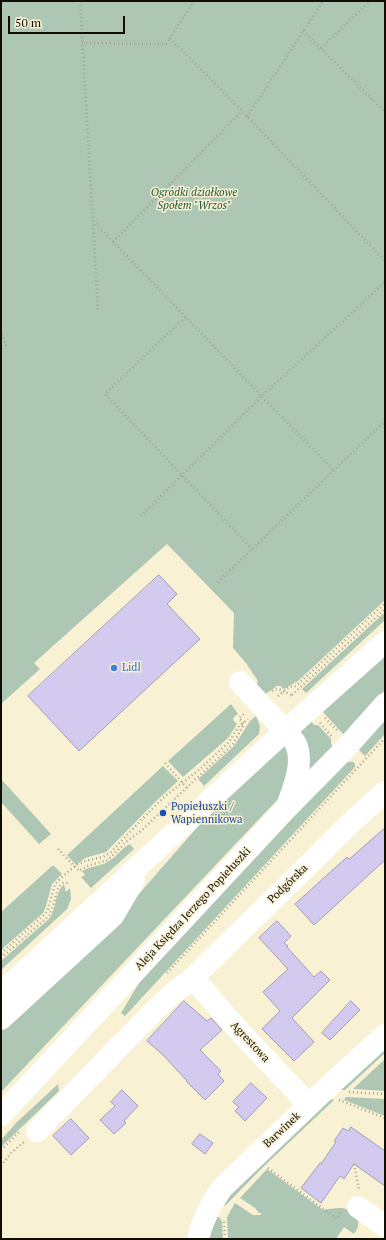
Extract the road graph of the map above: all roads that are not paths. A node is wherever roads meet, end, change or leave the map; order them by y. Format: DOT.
graph roads {
  1 [pos="385,642"];
  2 [pos="240,682"];
  3 [pos="385,704"];
  4 [pos="285,731"];
  5 [pos="385,792"];
  6 [pos="285,810"];
  7 [pos="146,860"];
  8 [pos="193,978"];
  9 [pos="5,986"];
  10 [pos="1,1019"];
  11 [pos="385,1035"];
  12 [pos="309,1105"];
  13 [pos="1,1115"];
  14 [pos="30,1129"];
  15 [pos="351,1207"];
  16 [pos="385,1226"];
  17 [pos="198,1239"];
  1 -- 4 [label="main road"];
  2 -- 4 [label="main road"];
  3 -- 6 [label="main road, Aleja Księdza Jerzego Popiełuszki"];
  4 -- 6 [label="main road"];
  4 -- 7 [label="main road"];
  5 -- 8 [label="main road, Podgórska"];
  6 -- 13 [label="main road, Aleja Księdza Jerzego Popiełuszki"];
  7 -- 9 [label="main road"];
  7 -- 10 [label="main road"];
  8 -- 12 [label="main road, Agrestowa"];
  8 -- 14 [label="main road, Podgórska"];
  11 -- 12 [label="main road, Barwinek"];
  12 -- 17 [label="main road, Barwinek"];
  15 -- 16 [label="main road"];
}
